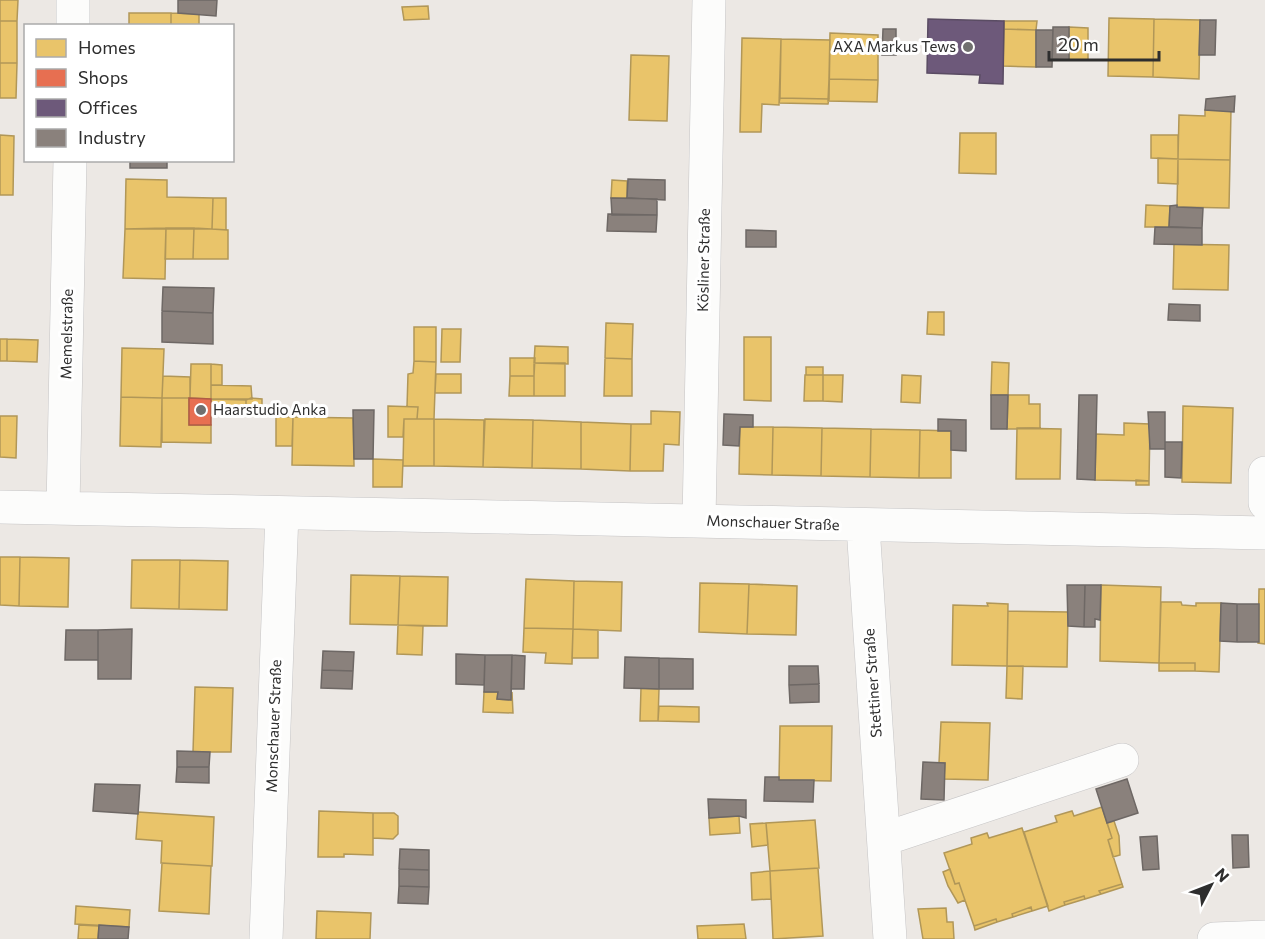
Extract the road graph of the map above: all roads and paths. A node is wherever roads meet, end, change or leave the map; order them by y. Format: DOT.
graph roads {
  1 [pos="73,0"];
  2 [pos="710,0"];
  3 [pos="73,24"];
  4 [pos="70,162"];
  5 [pos="1265,473"];
  6 [pos="1265,503"];
  7 [pos="0,507"];
  8 [pos="63,508"];
  9 [pos="282,513"];
  10 [pos="699,521"];
  11 [pos="863,526"];
  12 [pos="1265,533"];
  13 [pos="1122,760"];
  14 [pos="884,839"];
  15 [pos="1265,937"];
  16 [pos="266,939"];
  17 [pos="890,939"];
  18 [pos="1214,939"];
  1 -- 3 [label="street"];
  2 -- 10 [label="street, Kösliner Straße"];
  4 -- 8 [label="street, Memelstraße"];
  5 -- 6 [label="street"];
  7 -- 8 [label="street, Monschauer Straße"];
  8 -- 9 [label="street, Monschauer Straße"];
  9 -- 10 [label="street, Monschauer Straße"];
  9 -- 16 [label="street, Monschauer Straße"];
  10 -- 11 [label="street, Monschauer Straße"];
  11 -- 12 [label="street, Monschauer Straße"];
  11 -- 14 [label="street, Stettiner Straße"];
  13 -- 14 [label="street"];
  14 -- 17 [label="street, Stettiner Straße"];
  15 -- 18 [label="street"];
}
